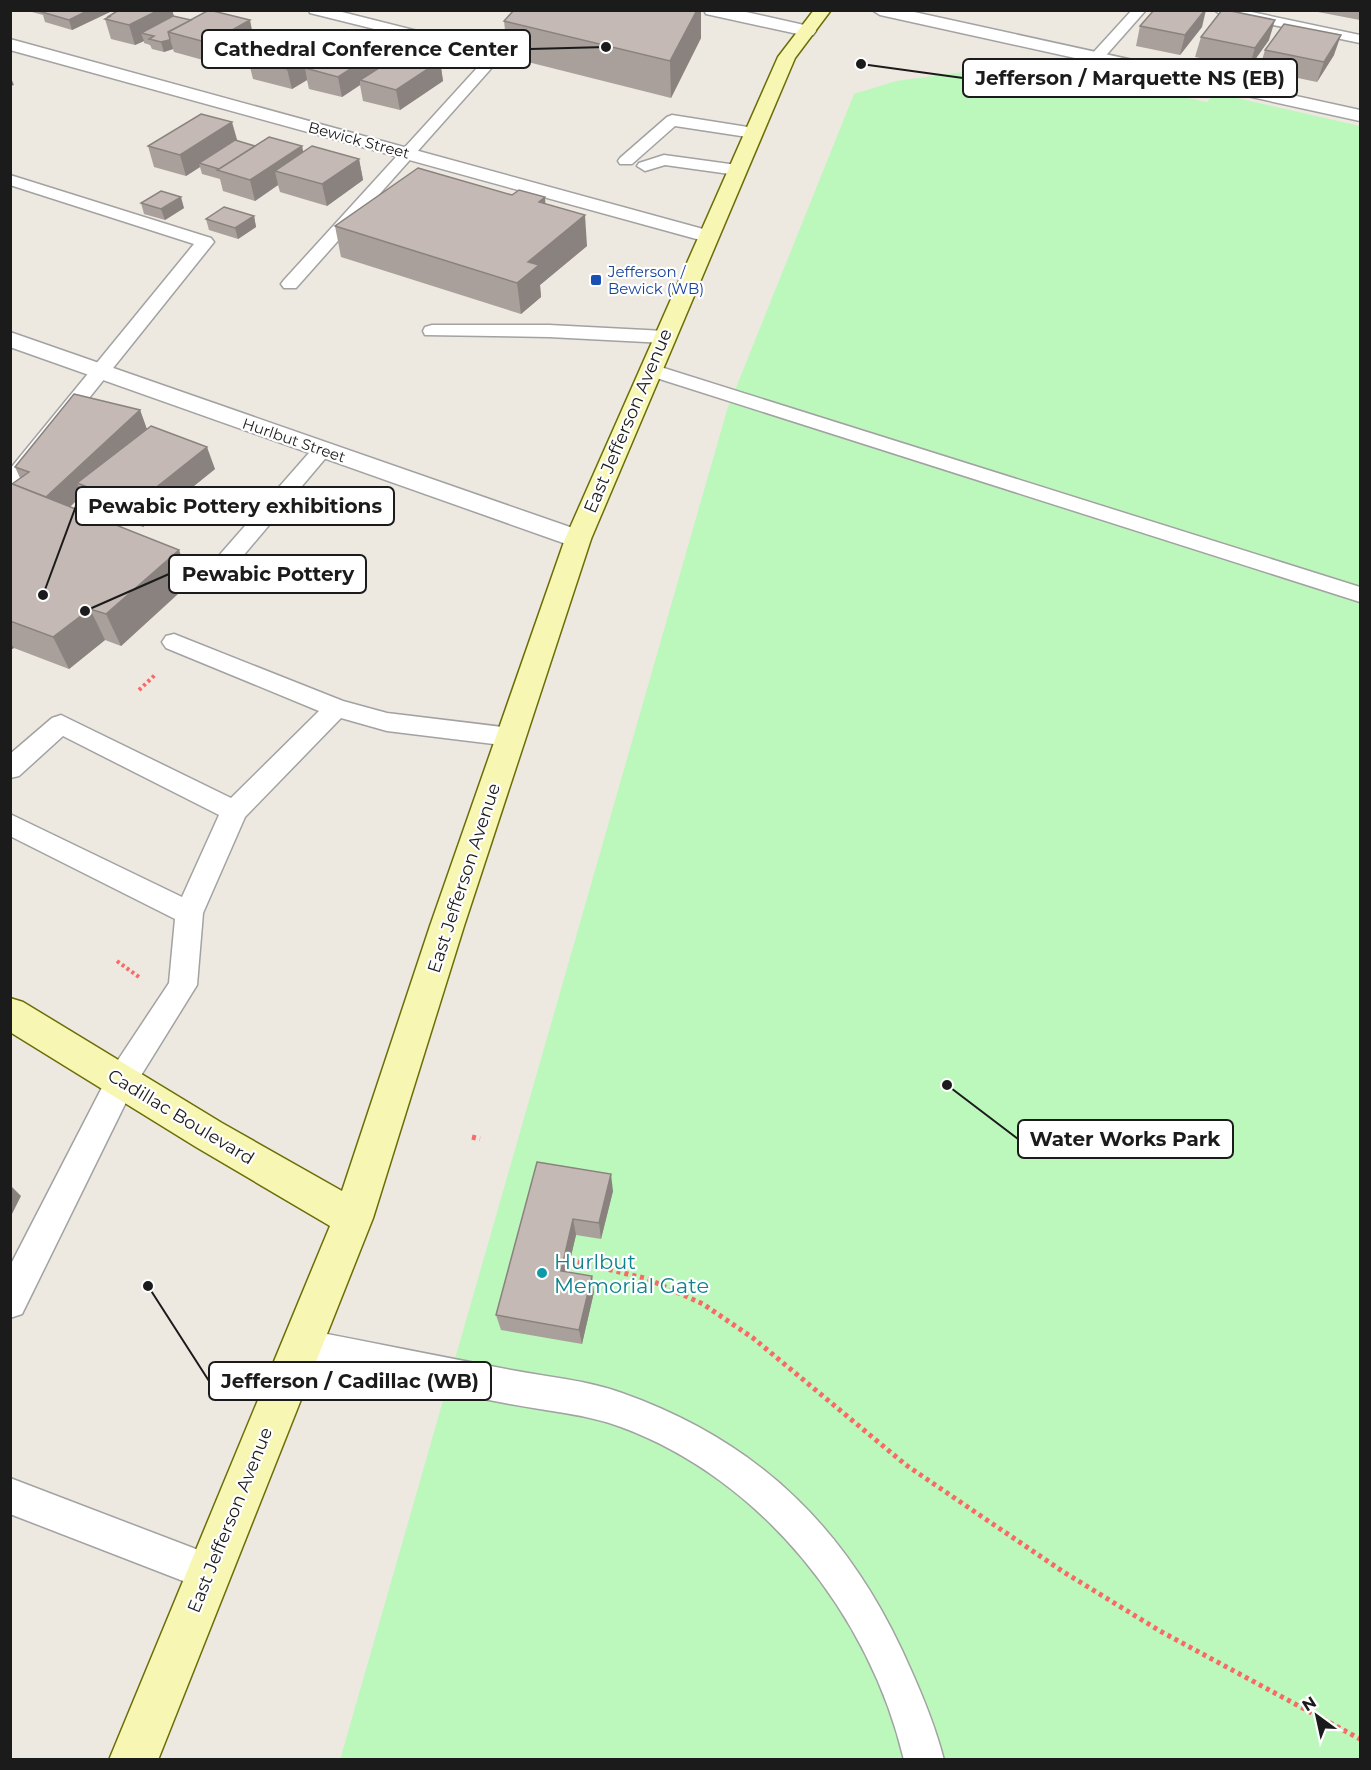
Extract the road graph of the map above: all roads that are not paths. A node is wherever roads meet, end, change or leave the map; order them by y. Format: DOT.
graph roads {
  1 [pos="315,10"];
  2 [pos="378,10"];
  3 [pos="537,10"];
  4 [pos="712,10"];
  5 [pos="823,10"];
  6 [pos="879,10"];
  7 [pos="1140,10"];
  8 [pos="1220,10"];
  9 [pos="807,31"];
  10 [pos="1360,39"];
  11 [pos="10,44"];
  12 [pos="506,44"];
  13 [pos="495,55"];
  14 [pos="1096,58"];
  15 [pos="1360,116"];
  16 [pos="754,133"];
  17 [pos="409,153"];
  18 [pos="626,160"];
  19 [pos="645,166"];
  20 [pos="737,170"];
  21 [pos="10,180"];
  22 [pos="707,236"];
  23 [pos="290,284"];
  24 [pos="432,331"];
  25 [pos="665,337"];
  26 [pos="10,339"];
  27 [pos="651,370"];
  28 [pos="101,371"];
  29 [pos="322,450"];
  30 [pos="10,483"];
  31 [pos="578,538"];
  32 [pos="224,564"];
  33 [pos="1360,595"];
  34 [pos="174,642"];
  35 [pos="336,708"];
  36 [pos="511,737"];
  37 [pos="10,769"];
  38 [pos="234,811"];
  39 [pos="10,824"];
  40 [pos="189,913"];
  41 [pos="10,1013"];
  42 [pos="121,1081"];
  43 [pos="353,1218"];
  44 [pos="10,1302"];
  45 [pos="301,1346"];
  46 [pos="10,1496"];
  47 [pos="209,1572"];
  48 [pos="133,1760"];
  49 [pos="924,1760"];
  1 -- 13 [label="lane"];
  2 -- 12 [label="lane"];
  3 -- 12 [label="lane"];
  4 -- 9 [label="street"];
  5 -- 9 [label="main road, East Jefferson Avenue"];
  6 -- 14 [label="street"];
  7 -- 14 [label="lane"];
  8 -- 10 [label="lane"];
  9 -- 16 [label="main road, East Jefferson Avenue"];
  11 -- 17 [label="street, Bewick Street"];
  12 -- 13 [label="lane"];
  13 -- 17 [label="lane"];
  14 -- 15 [label="street"];
  16 -- 18 [label="lane"];
  16 -- 20 [label="main road, East Jefferson Avenue"];
  17 -- 22 [label="street, Bewick Street"];
  17 -- 23 [label="lane"];
  19 -- 20 [label="lane"];
  20 -- 22 [label="main road, East Jefferson Avenue"];
  21 -- 28 [label="lane"];
  22 -- 25 [label="main road, East Jefferson Avenue"];
  24 -- 25 [label="lane"];
  25 -- 27 [label="main road, East Jefferson Avenue"];
  26 -- 28 [label="street, Hurlbut Street"];
  27 -- 31 [label="main road, East Jefferson Avenue"];
  27 -- 33 [label="lane"];
  28 -- 29 [label="street, Hurlbut Street"];
  28 -- 30 [label="lane"];
  29 -- 31 [label="street, Hurlbut Street"];
  29 -- 32 [label="lane"];
  31 -- 36 [label="main road, East Jefferson Avenue"];
  34 -- 35 [label="lane"];
  35 -- 36 [label="lane"];
  35 -- 38 [label="lane"];
  36 -- 43 [label="main road, East Jefferson Avenue"];
  37 -- 38 [label="lane"];
  38 -- 40 [label="lane"];
  39 -- 40 [label="lane"];
  40 -- 42 [label="lane"];
  41 -- 42 [label="main road, Cadillac Boulevard"];
  42 -- 43 [label="main road, Cadillac Boulevard"];
  42 -- 44 [label="lane"];
  43 -- 45 [label="main road, East Jefferson Avenue"];
  45 -- 47 [label="main road, East Jefferson Avenue"];
  45 -- 49 [label="lane"];
  46 -- 47 [label="lane"];
  47 -- 48 [label="main road, East Jefferson Avenue"];
}
